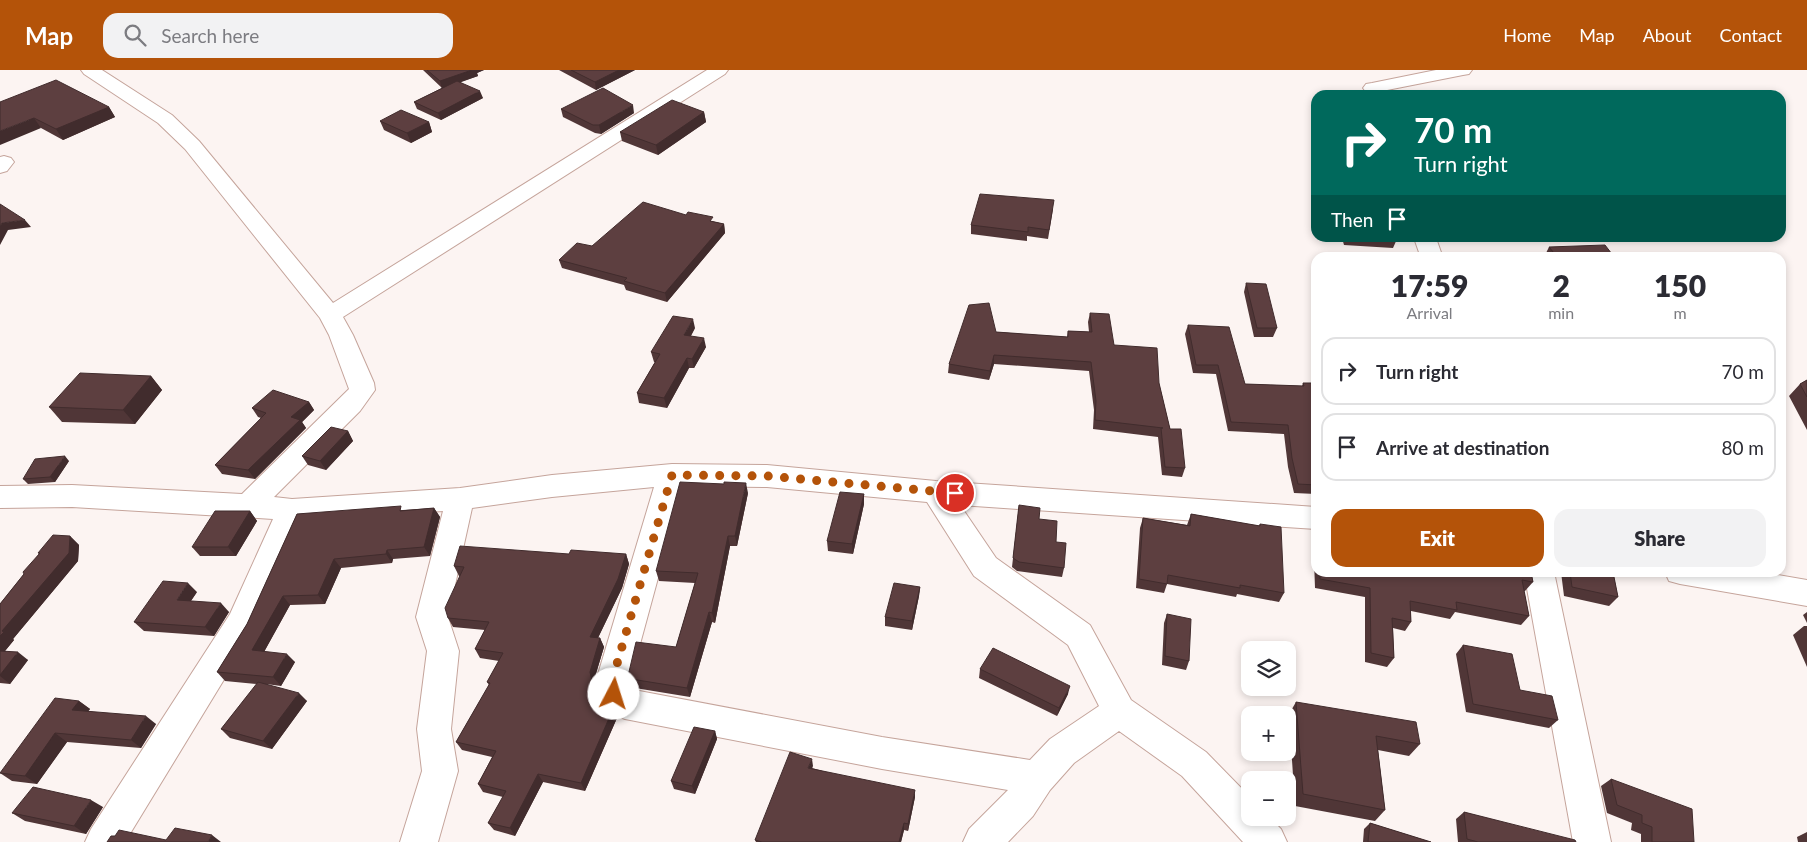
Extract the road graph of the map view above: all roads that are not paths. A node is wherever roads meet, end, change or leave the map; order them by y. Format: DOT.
graph roads {
  1 [pos="90,70"];
  2 [pos="719,70"];
  3 [pos="1381,70"];
  4 [pos="1464,70"];
  5 [pos="1374,90"];
  6 [pos="1381,90"];
  7 [pos="330,315"];
  8 [pos="672,475"];
  9 [pos="936,492"];
  10 [pos="0,497"];
  11 [pos="460,499"];
  12 [pos="248,505"];
  13 [pos="292,510"];
  14 [pos="1311,518"];
  15 [pos="1540,577"];
  16 [pos="1710,577"];
  17 [pos="1807,593"];
  18 [pos="1119,711"];
  19 [pos="1037,778"];
  20 [pos="104,842"];
  21 [pos="419,842"];
  22 [pos="982,842"];
  23 [pos="1268,842"];
  24 [pos="1592,842"];
  1 -- 7 [label="street"];
  2 -- 7 [label="street"];
  3 -- 5 [label="street"];
  4 -- 6 [label="street"];
  7 -- 12 [label="street"];
  8 -- 9 [label="street"];
  8 -- 11 [label="street"];
  8 -- 19 [label="street"];
  9 -- 14 [label="street"];
  9 -- 18 [label="street"];
  10 -- 12 [label="street"];
  11 -- 13 [label="street"];
  11 -- 21 [label="street"];
  12 -- 13 [label="street"];
  13 -- 20 [label="street"];
  15 -- 24 [label="street"];
  16 -- 17 [label="street"];
  18 -- 19 [label="street"];
  18 -- 23 [label="street"];
  19 -- 22 [label="street"];
}
